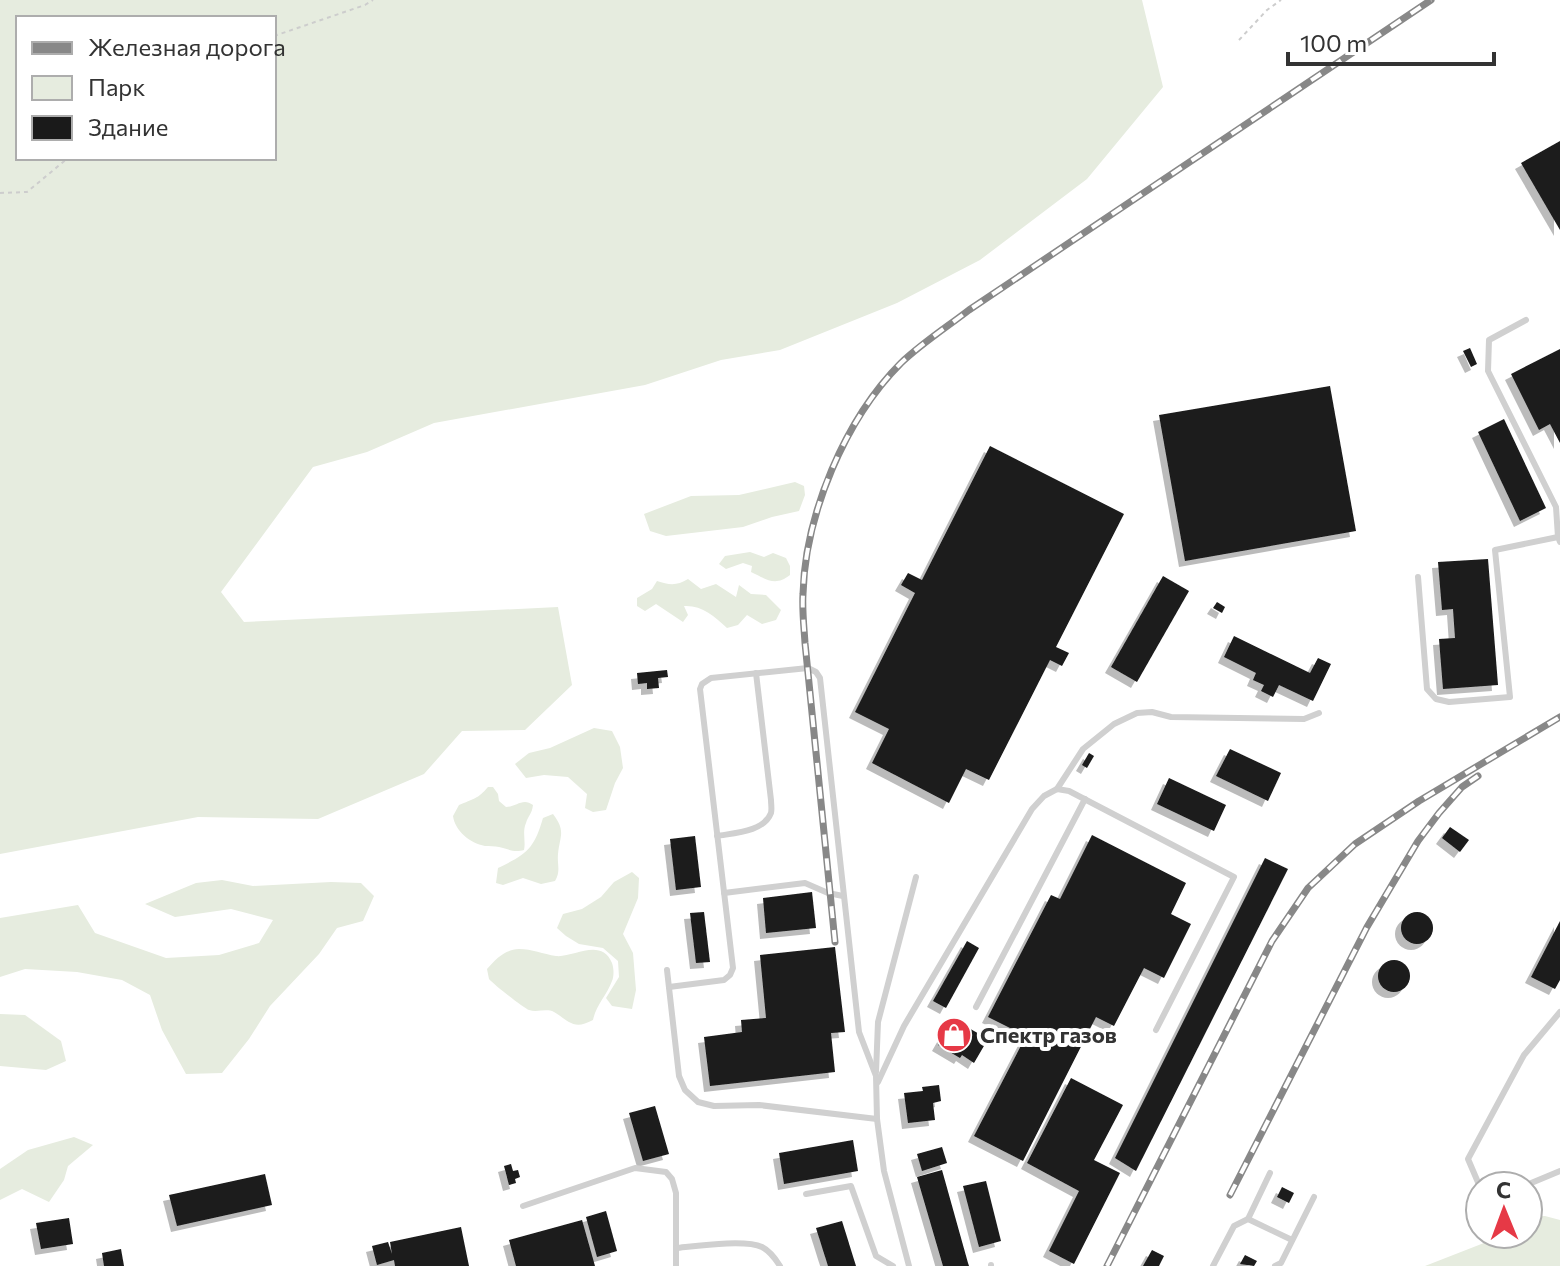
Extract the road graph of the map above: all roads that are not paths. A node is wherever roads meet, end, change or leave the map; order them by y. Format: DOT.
graph roads {
  1 [pos="1526,320"];
  2 [pos="1559,540"];
  3 [pos="1418,577"];
  4 [pos="756,673"];
  5 [pos="1319,713"];
  6 [pos="1057,789"];
  7 [pos="1085,799"];
  8 [pos="717,836"];
  9 [pos="916,877"];
  10 [pos="724,893"];
  11 [pos="843,896"];
  12 [pos="667,970"];
  13 [pos="669,987"];
  14 [pos="976,1007"];
  15 [pos="1560,1012"];
  16 [pos="1156,1030"];
  17 [pos="876,1076"];
  18 [pos="876,1087"];
  19 [pos="877,1119"];
  20 [pos="1473,1170"];
  21 [pos="1270,1173"];
  22 [pos="806,1194"];
  23 [pos="1314,1197"];
  24 [pos="523,1206"];
  25 [pos="1248,1219"];
  26 [pos="1292,1240"];
  27 [pos="676,1248"];
  28 [pos="676,1266"];
  29 [pos="780,1266"];
  30 [pos="893,1266"];
  31 [pos="909,1266"];
  32 [pos="1213,1266"];
  33 [pos="1275,1266"];
  1 -- 2 [label="lane"];
  2 -- 3 [label="lane"];
  4 -- 8 [label="lane"];
  4 -- 8 [label="lane"];
  4 -- 11 [label="lane"];
  5 -- 6 [label="lane"];
  6 -- 7 [label="lane"];
  6 -- 18 [label="lane"];
  7 -- 14 [label="lane"];
  7 -- 16 [label="lane"];
  8 -- 10 [label="lane"];
  9 -- 17 [label="lane"];
  10 -- 11 [label="lane"];
  10 -- 13 [label="lane"];
  11 -- 17 [label="lane"];
  12 -- 13 [label="lane"];
  13 -- 19 [label="lane"];
  15 -- 20 [label="lane"];
  17 -- 18 [label="lane"];
  18 -- 19 [label="lane"];
  19 -- 31 [label="lane"];
  21 -- 25 [label="lane"];
  22 -- 30 [label="lane"];
  23 -- 26 [label="lane"];
  24 -- 27 [label="lane"];
  25 -- 26 [label="lane"];
  25 -- 32 [label="lane"];
  26 -- 33 [label="lane"];
  27 -- 28 [label="lane"];
  27 -- 29 [label="lane"];
}
